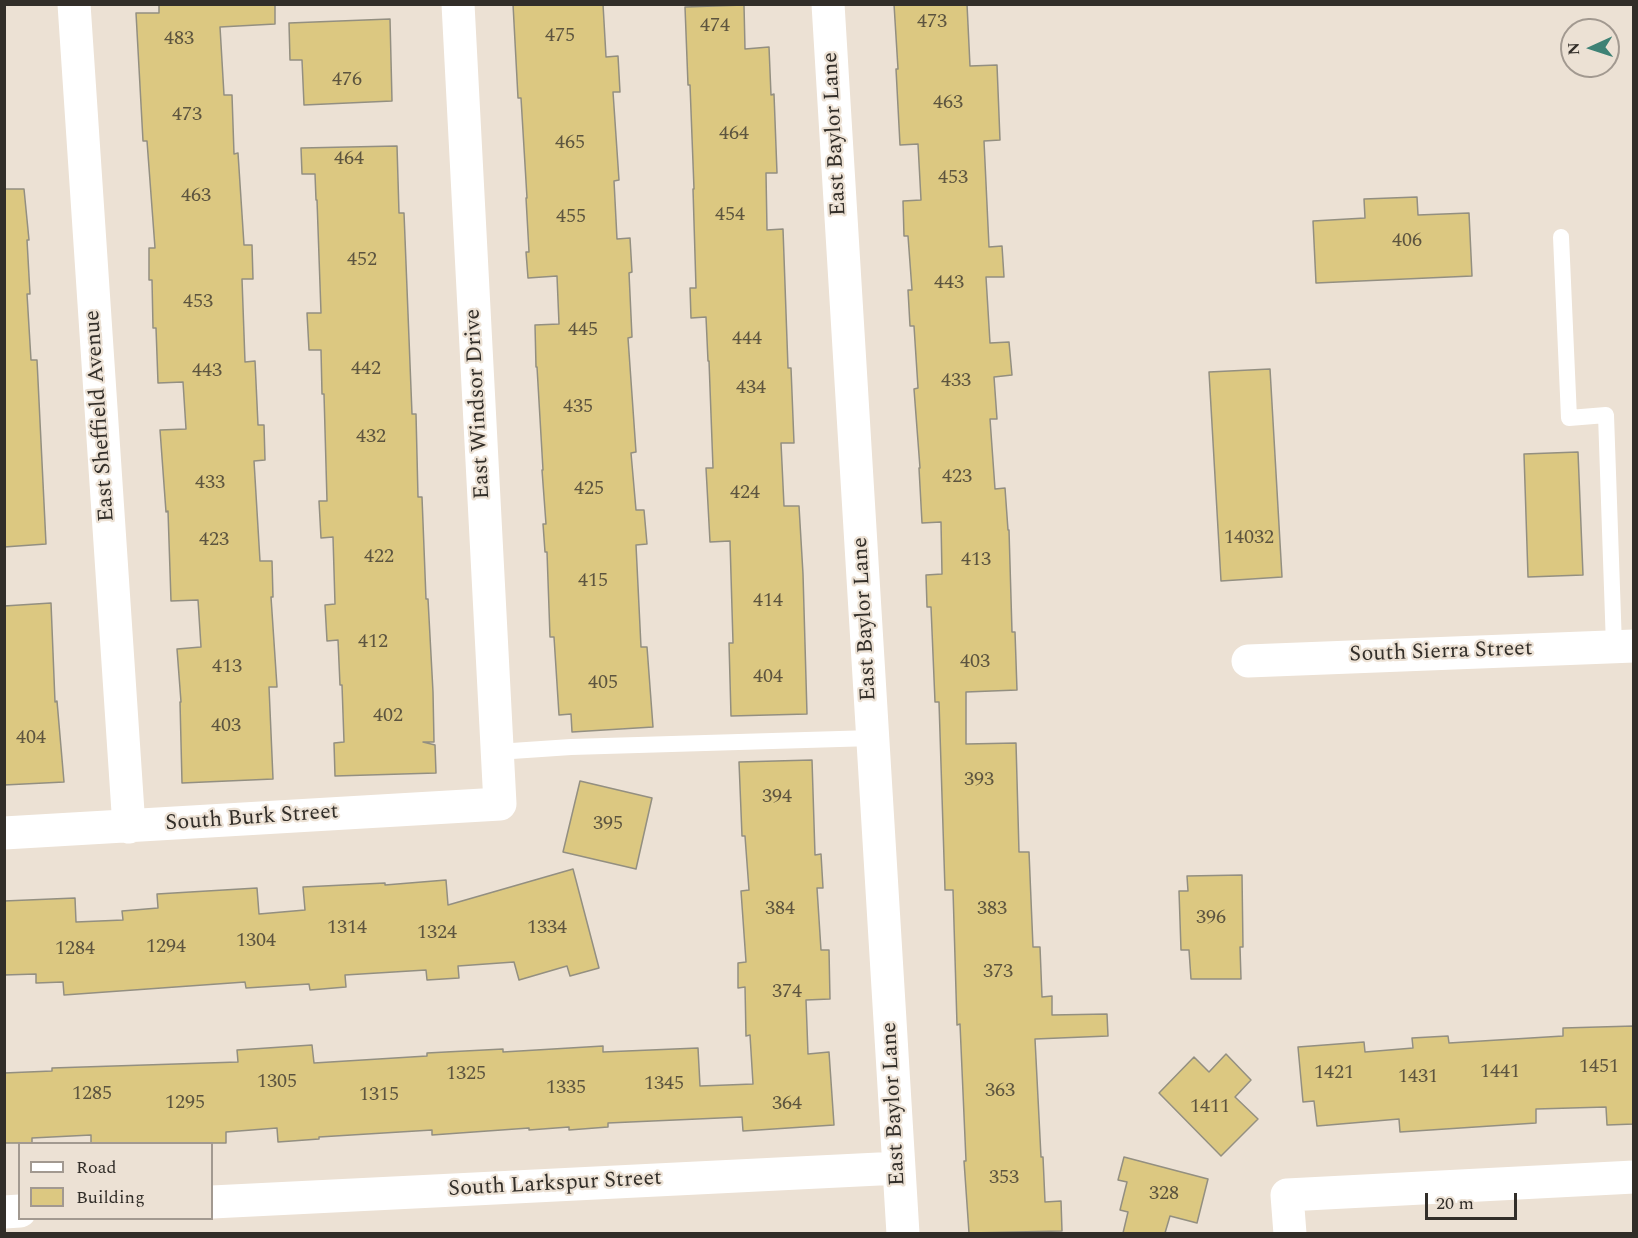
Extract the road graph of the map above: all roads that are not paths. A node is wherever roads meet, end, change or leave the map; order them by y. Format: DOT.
graph roads {
  1 [pos="74,4"];
  2 [pos="458,4"];
  3 [pos="828,4"];
  4 [pos="1561,237"];
  5 [pos="1624,646"];
  6 [pos="1248,661"];
  7 [pos="873,738"];
  8 [pos="497,752"];
  9 [pos="500,804"];
  10 [pos="129,827"];
  11 [pos="4,833"];
  12 [pos="899,1168"];
  13 [pos="1634,1177"];
  14 [pos="213,1202"];
  15 [pos="903,1233"];
  16 [pos="1290,1233"];
  1 -- 10 [label="street, East Sheffield Avenue"];
  2 -- 8 [label="street, East Windsor Drive"];
  3 -- 7 [label="street, East Baylor Lane"];
  4 -- 5 [label="lane"];
  5 -- 6 [label="street, South Sierra Street"];
  7 -- 8 [label="lane"];
  7 -- 12 [label="street, East Baylor Lane"];
  8 -- 9 [label="street, East Windsor Drive"];
  9 -- 10 [label="street, South Burk Street"];
  10 -- 11 [label="street, South Burk Street"];
  12 -- 14 [label="street, South Larkspur Street"];
  12 -- 15 [label="street, East Baylor Lane"];
  13 -- 16 [label="street"];
}
